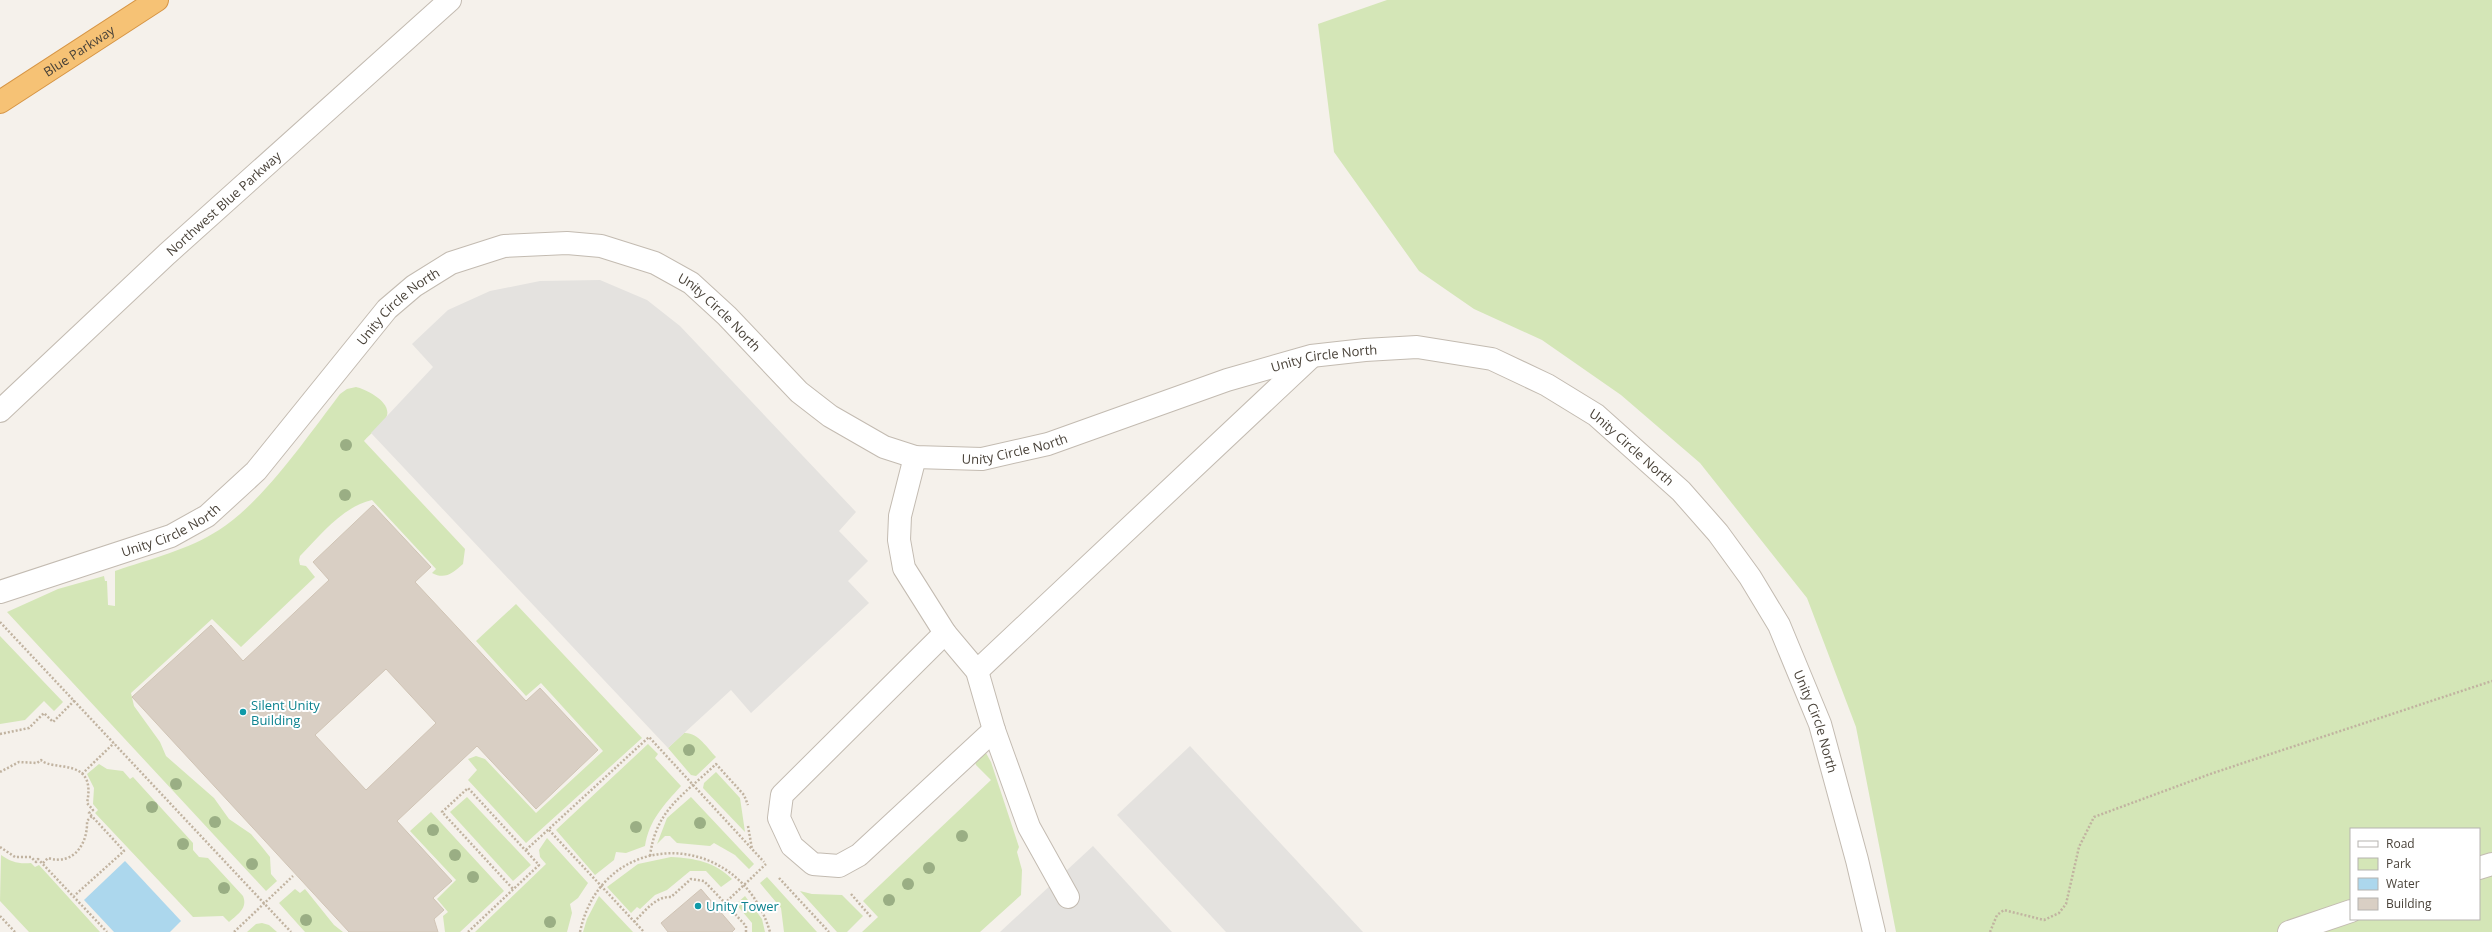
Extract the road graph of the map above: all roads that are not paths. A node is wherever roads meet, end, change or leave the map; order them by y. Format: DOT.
graph roads {
  1 [pos="157,0"];
  2 [pos="450,0"];
  3 [pos="0,102"];
  4 [pos="1311,356"];
  5 [pos="0,411"];
  6 [pos="915,457"];
  7 [pos="0,592"];
  8 [pos="944,633"];
  9 [pos="977,671"];
  10 [pos="994,730"];
  11 [pos="2492,864"];
  12 [pos="2480,868"];
  13 [pos="1068,897"];
  14 [pos="2350,911"];
  15 [pos="1874,932"];
  16 [pos="2289,932"];
  1 -- 3 [label="highway, Blue Parkway"];
  2 -- 5 [label="street, Northwest Blue Parkway"];
  4 -- 6 [label="street, Unity Circle North"];
  4 -- 9 [label="street"];
  4 -- 15 [label="street, Unity Circle North"];
  6 -- 7 [label="street, Unity Circle North"];
  6 -- 8 [label="street"];
  8 -- 9 [label="street"];
  8 -- 10 [label="street"];
  9 -- 10 [label="street"];
  10 -- 13 [label="street"];
  11 -- 12 [label="street"];
  14 -- 16 [label="street"];
}
